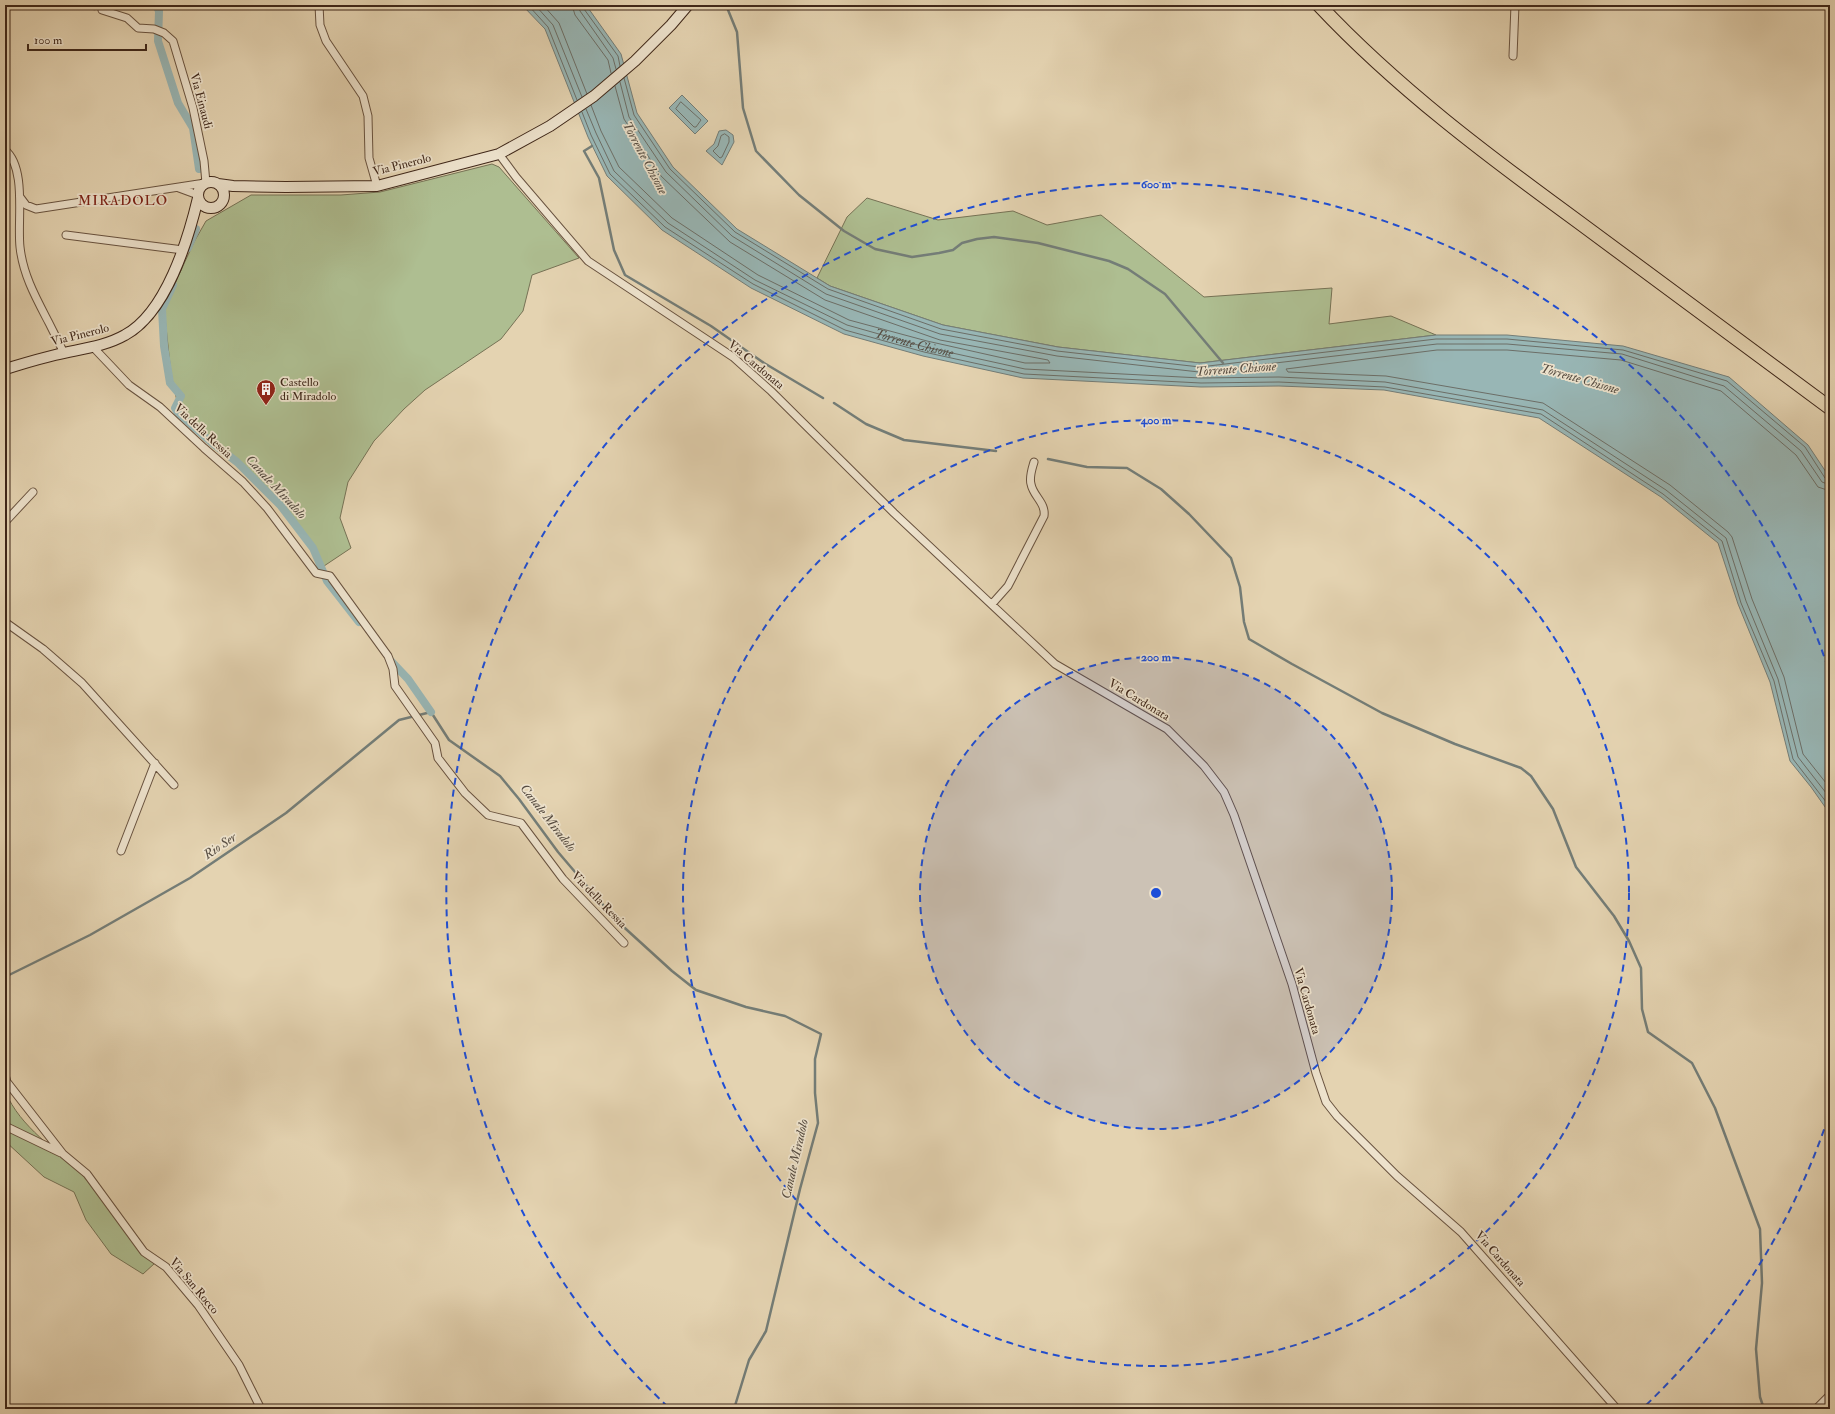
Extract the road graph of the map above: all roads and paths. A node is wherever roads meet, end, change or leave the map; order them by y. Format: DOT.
graph roads {
  1 [pos="319,5"];
  2 [pos="688,5"];
  3 [pos="1319,5"];
  4 [pos="1330,5"];
  5 [pos="1515,5"];
  6 [pos="102,10"];
  7 [pos="1513,56"];
  8 [pos="5,150"];
  9 [pos="499,154"];
  10 [pos="206,183"];
  11 [pos="218,184"];
  12 [pos="377,186"];
  13 [pos="251,187"];
  14 [pos="179,188"];
  15 [pos="20,196"];
  16 [pos="198,196"];
  17 [pos="220,203"];
  18 [pos="209,207"];
  19 [pos="192,224"];
  20 [pos="66,236"];
  21 [pos="183,250"];
  22 [pos="93,347"];
  23 [pos="64,353"];
  24 [pos="5,369"];
  25 [pos="1830,398"];
  26 [pos="1830,408"];
  27 [pos="1034,462"];
  28 [pos="33,492"];
  29 [pos="5,522"];
  30 [pos="992,604"];
  31 [pos="5,622"];
  32 [pos="155,763"];
  33 [pos="174,785"];
  34 [pos="121,851"];
  35 [pos="624,943"];
  36 [pos="5,1075"];
  37 [pos="5,1126"];
  38 [pos="63,1154"];
  39 [pos="1830,1395"];
  40 [pos="261,1409"];
  41 [pos="1617,1409"];
  42 [pos="1816,1409"];
  1 -- 12 [label="street"];
  2 -- 9 [label="street, Via Pinerolo"];
  3 -- 26 [label="highway"];
  4 -- 25 [label="highway"];
  5 -- 7 [label="street"];
  6 -- 10 [label="street, Via Einaudi"];
  8 -- 15 [label="street"];
  9 -- 12 [label="street, Via Pinerolo"];
  9 -- 30 [label="street, Via Cardonata"];
  10 -- 11 [label="street"];
  10 -- 14 [label="street"];
  10 -- 16 [label="street"];
  11 -- 13 [label="street, Via Pinerolo"];
  11 -- 17 [label="street"];
  12 -- 13 [label="street, Via Pinerolo"];
  13 -- 17 [label="street, Via Pinerolo"];
  14 -- 15 [label="street"];
  14 -- 16 [label="street"];
  15 -- 23 [label="street"];
  16 -- 18 [label="street"];
  16 -- 19 [label="street, Via Pinerolo"];
  17 -- 18 [label="street"];
  18 -- 19 [label="street, Via Pinerolo"];
  19 -- 21 [label="street, Via Pinerolo"];
  20 -- 21 [label="street"];
  21 -- 22 [label="street, Via Pinerolo"];
  22 -- 23 [label="street, Via Pinerolo"];
  22 -- 35 [label="street, Via della Ressia"];
  23 -- 24 [label="street, Via Pinerolo"];
  27 -- 30 [label="street"];
  28 -- 29 [label="street"];
  30 -- 41 [label="street, Via Cardonata"];
  31 -- 32 [label="street"];
  32 -- 33 [label="street"];
  32 -- 34 [label="street"];
  36 -- 38 [label="street"];
  37 -- 38 [label="street"];
  38 -- 40 [label="street, Via San Rocco"];
  39 -- 42 [label="street"];
}
